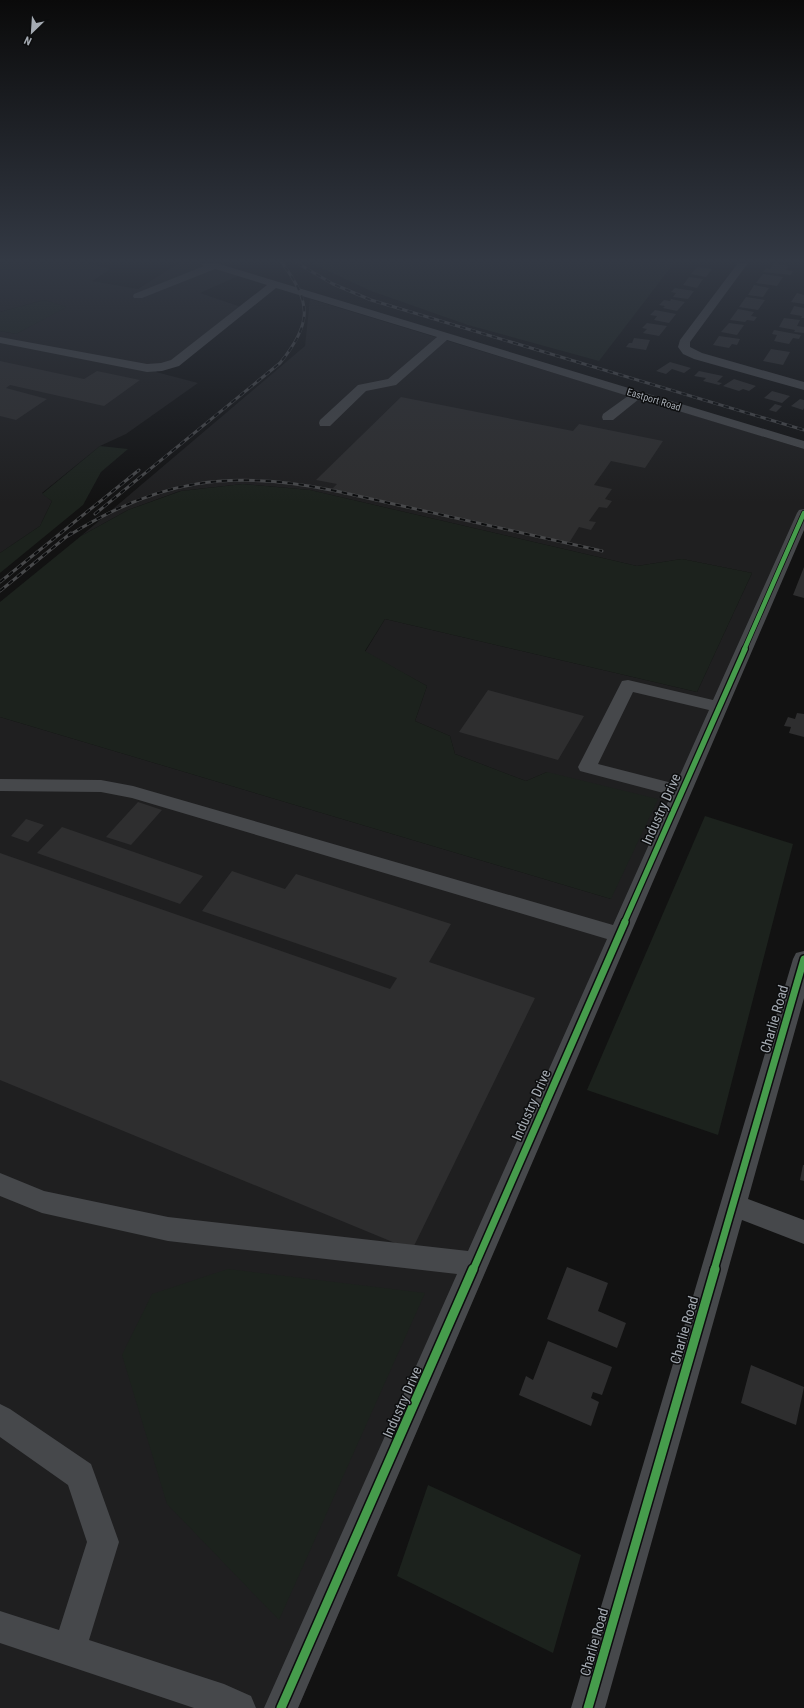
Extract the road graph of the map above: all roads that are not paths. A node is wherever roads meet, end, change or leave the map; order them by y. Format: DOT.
graph roads {
  1 [pos="14,343"];
  2 [pos="201,343"];
  3 [pos="437,343"];
  4 [pos="467,343"];
  5 [pos="684,343"];
  6 [pos="802,384"];
  7 [pos="638,394"];
  8 [pos="608,417"];
  9 [pos="325,422"];
  10 [pos="804,445"];
  11 [pos="804,513"];
  12 [pos="718,708"];
  13 [pos="0,785"];
  14 [pos="682,792"];
  15 [pos="619,935"];
  16 [pos="804,960"];
  17 [pos="0,1184"];
  18 [pos="733,1206"];
  19 [pos="804,1232"];
  20 [pos="475,1264"];
  21 [pos="0,1419"];
  22 [pos="0,1627"];
  23 [pos="69,1650"];
  24 [pos="239,1708"];
  25 [pos="281,1708"];
  26 [pos="588,1708"];
  1 -- 2 [label="street"];
  3 -- 9 [label="street"];
  4 -- 7 [label="street, Eastport Road"];
  5 -- 6 [label="street"];
  7 -- 8 [label="street"];
  7 -- 10 [label="street, Eastport Road"];
  11 -- 12 [label="street, Industry Drive"];
  12 -- 14 [label="street, Industry Drive"];
  12 -- 14 [label="street"];
  13 -- 15 [label="street"];
  14 -- 15 [label="street, Industry Drive"];
  15 -- 20 [label="street, Industry Drive"];
  16 -- 18 [label="street, Charlie Road"];
  17 -- 20 [label="street"];
  18 -- 19 [label="street"];
  18 -- 26 [label="street, Charlie Road"];
  20 -- 25 [label="street, Industry Drive"];
  21 -- 23 [label="street"];
  22 -- 23 [label="street"];
  23 -- 24 [label="street"];
}
